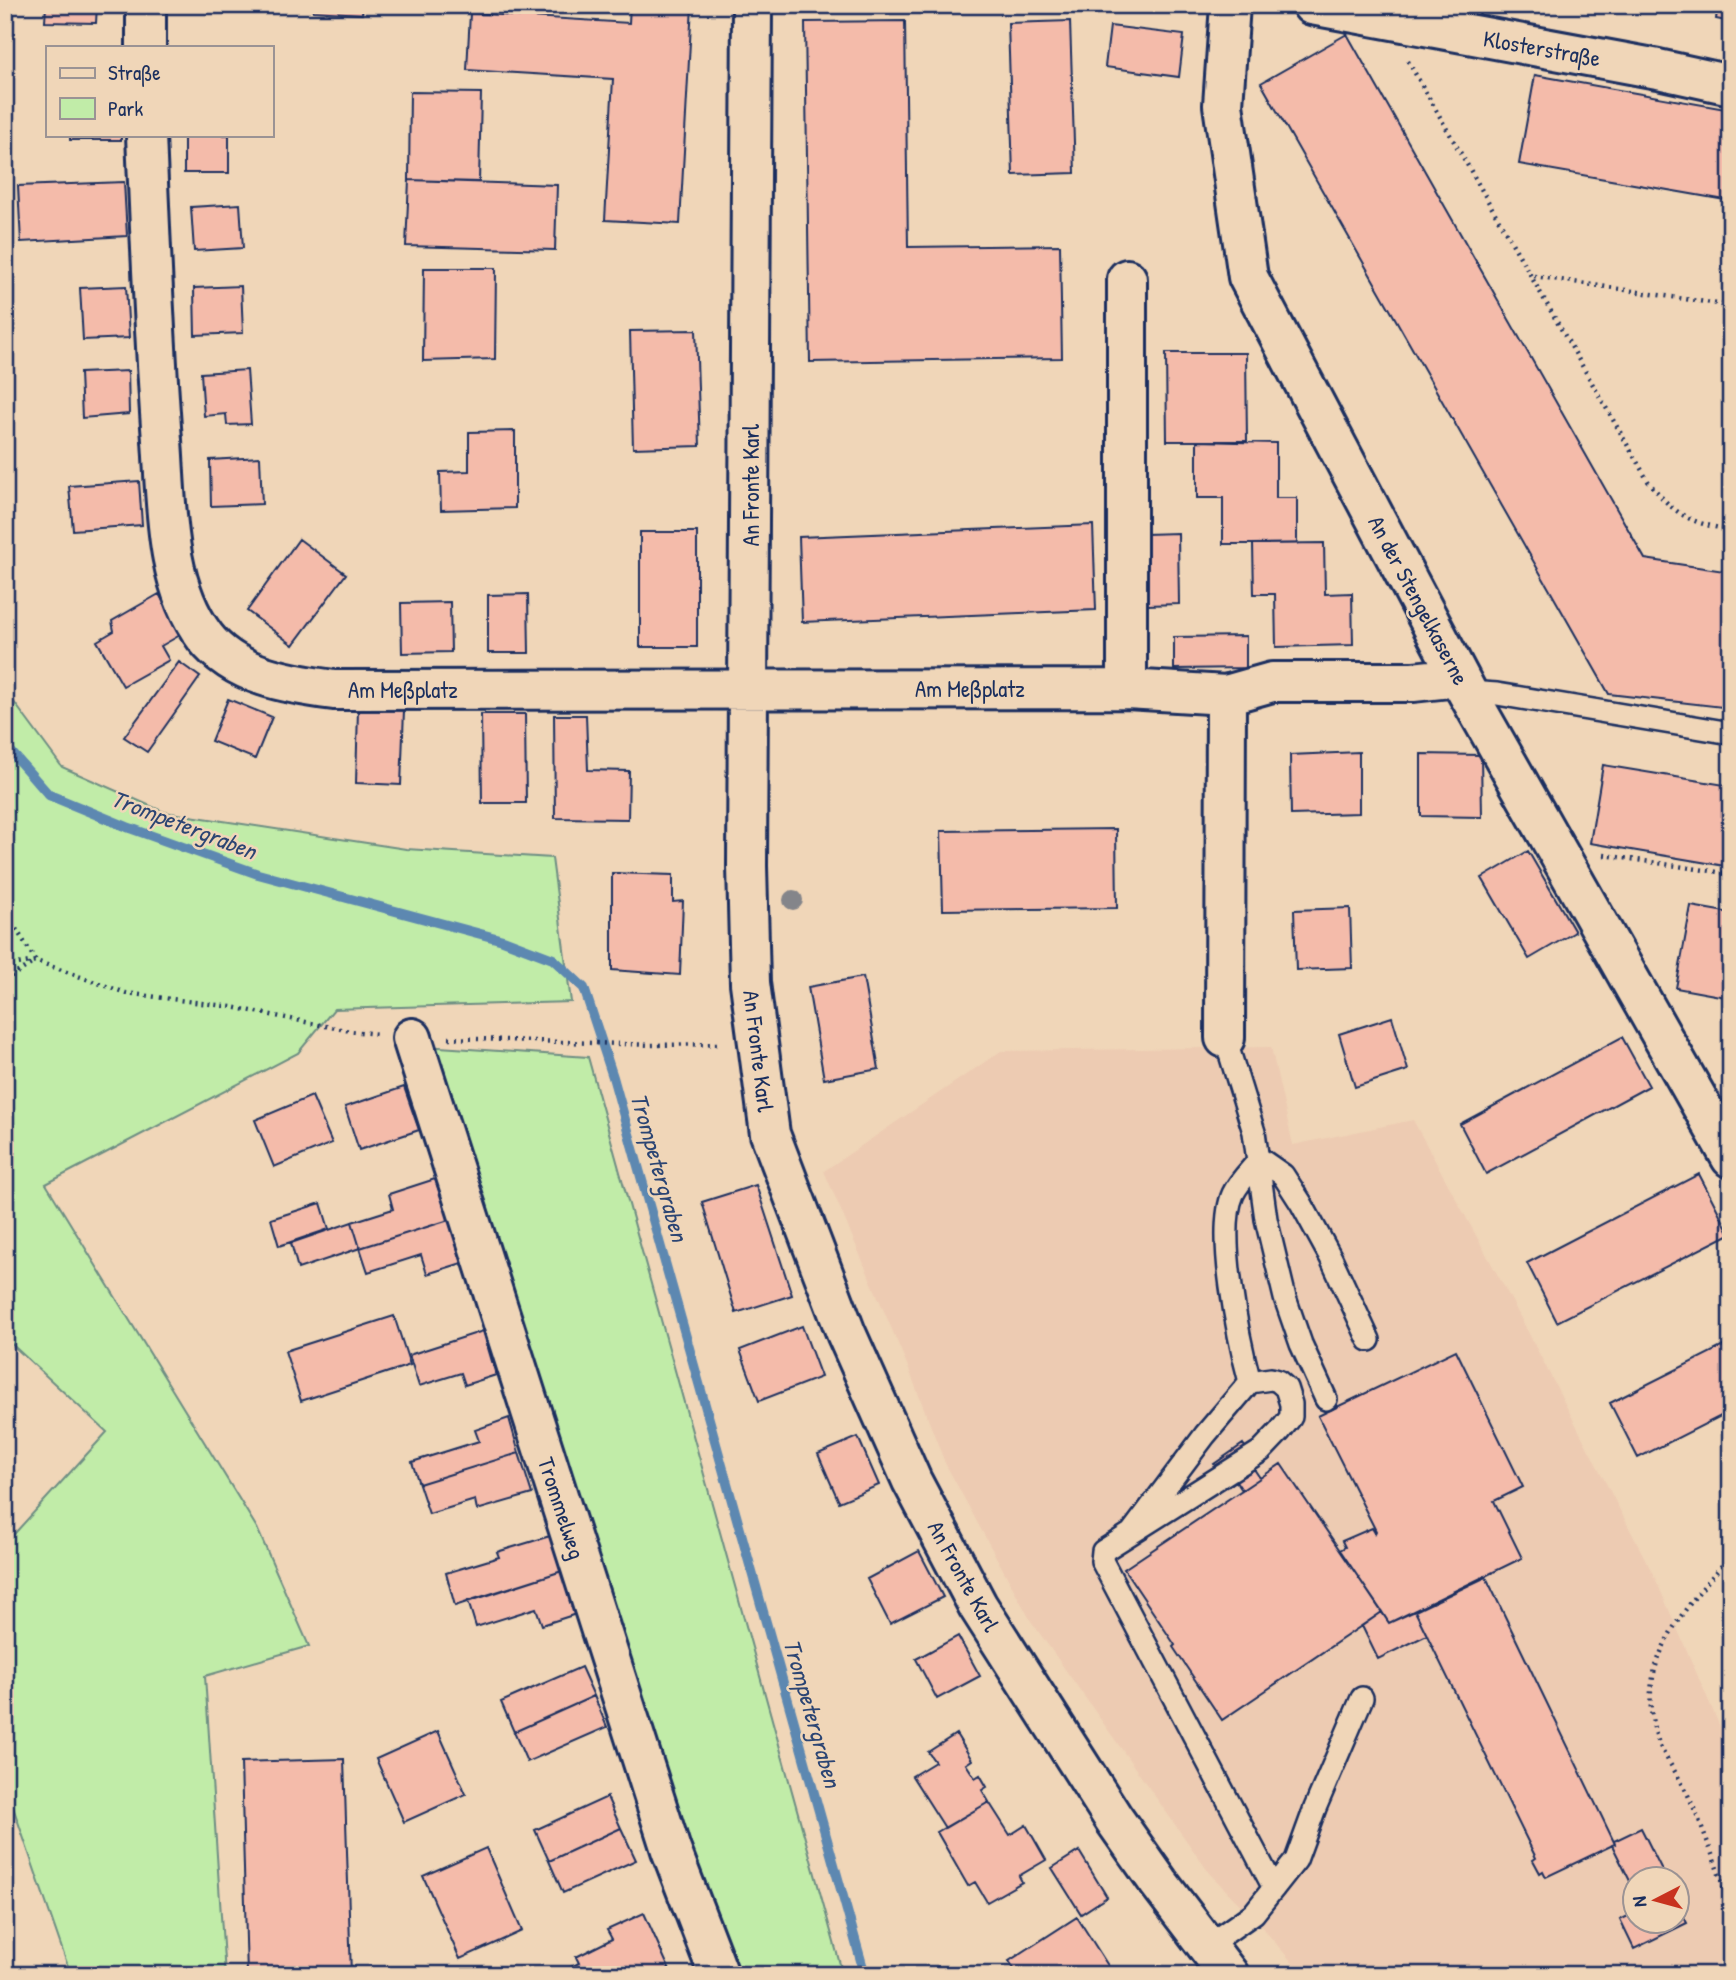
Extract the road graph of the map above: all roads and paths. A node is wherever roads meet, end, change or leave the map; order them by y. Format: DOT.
graph roads {
  1 [pos="146,5"];
  2 [pos="752,5"];
  3 [pos="1230,5"];
  4 [pos="1312,5"];
  5 [pos="1384,19"];
  6 [pos="146,46"];
  7 [pos="1731,85"];
  8 [pos="146,136"];
  9 [pos="1533,275"];
  10 [pos="1128,279"];
  11 [pos="1731,306"];
  12 [pos="1731,530"];
  13 [pos="1463,684"];
  14 [pos="749,687"];
  15 [pos="1127,689"];
  16 [pos="1226,695"];
  17 [pos="1731,733"];
  18 [pos="1556,848"];
  19 [pos="1731,874"];
  20 [pos="5,911"];
  21 [pos="36,961"];
  22 [pos="5,966"];
  23 [pos="5,980"];
  24 [pos="412,1038"];
  25 [pos="1225,1038"];
  26 [pos="757,1044"];
  27 [pos="1730,1153"];
  28 [pos="1260,1159"];
  29 [pos="1369,1340"];
  30 [pos="1250,1382"];
  31 [pos="1326,1399"];
  32 [pos="1132,1532"];
  33 [pos="1731,1555"];
  34 [pos="1363,1698"];
  35 [pos="1274,1888"];
  36 [pos="1731,1909"];
  37 [pos="1218,1960"];
  38 [pos="719,1975"];
  1 -- 6 [label="street"];
  2 -- 14 [label="street, An Fronte Karl"];
  3 -- 13 [label="street, An der Stengelkaserne"];
  4 -- 5 [label="street, Klosterstraße"];
  5 -- 7 [label="street, Klosterstraße"];
  5 -- 9 [label="path"];
  8 -- 14 [label="street, Am Meßplatz"];
  9 -- 11 [label="path"];
  9 -- 12 [label="path"];
  10 -- 15 [label="street"];
  13 -- 16 [label="street, Am Meßplatz"];
  13 -- 17 [label="lane"];
  13 -- 18 [label="street, An der Stengelkaserne"];
  14 -- 15 [label="street, Am Meßplatz"];
  14 -- 26 [label="street, An Fronte Karl"];
  15 -- 16 [label="street, Am Meßplatz"];
  16 -- 25 [label="street"];
  18 -- 19 [label="path"];
  18 -- 27 [label="street, An der Stengelkaserne"];
  20 -- 21 [label="path"];
  21 -- 22 [label="path"];
  21 -- 23 [label="path"];
  21 -- 24 [label="path"];
  24 -- 26 [label="path"];
  24 -- 38 [label="street, Trommelweg"];
  25 -- 28 [label="lane"];
  26 -- 37 [label="street, An Fronte Karl"];
  28 -- 29 [label="lane"];
  28 -- 30 [label="lane"];
  28 -- 31 [label="lane"];
  30 -- 32 [label="lane"];
  30 -- 32 [label="lane"];
  32 -- 35 [label="lane"];
  33 -- 36 [label="path"];
  34 -- 35 [label="lane"];
  35 -- 37 [label="lane"];
}
